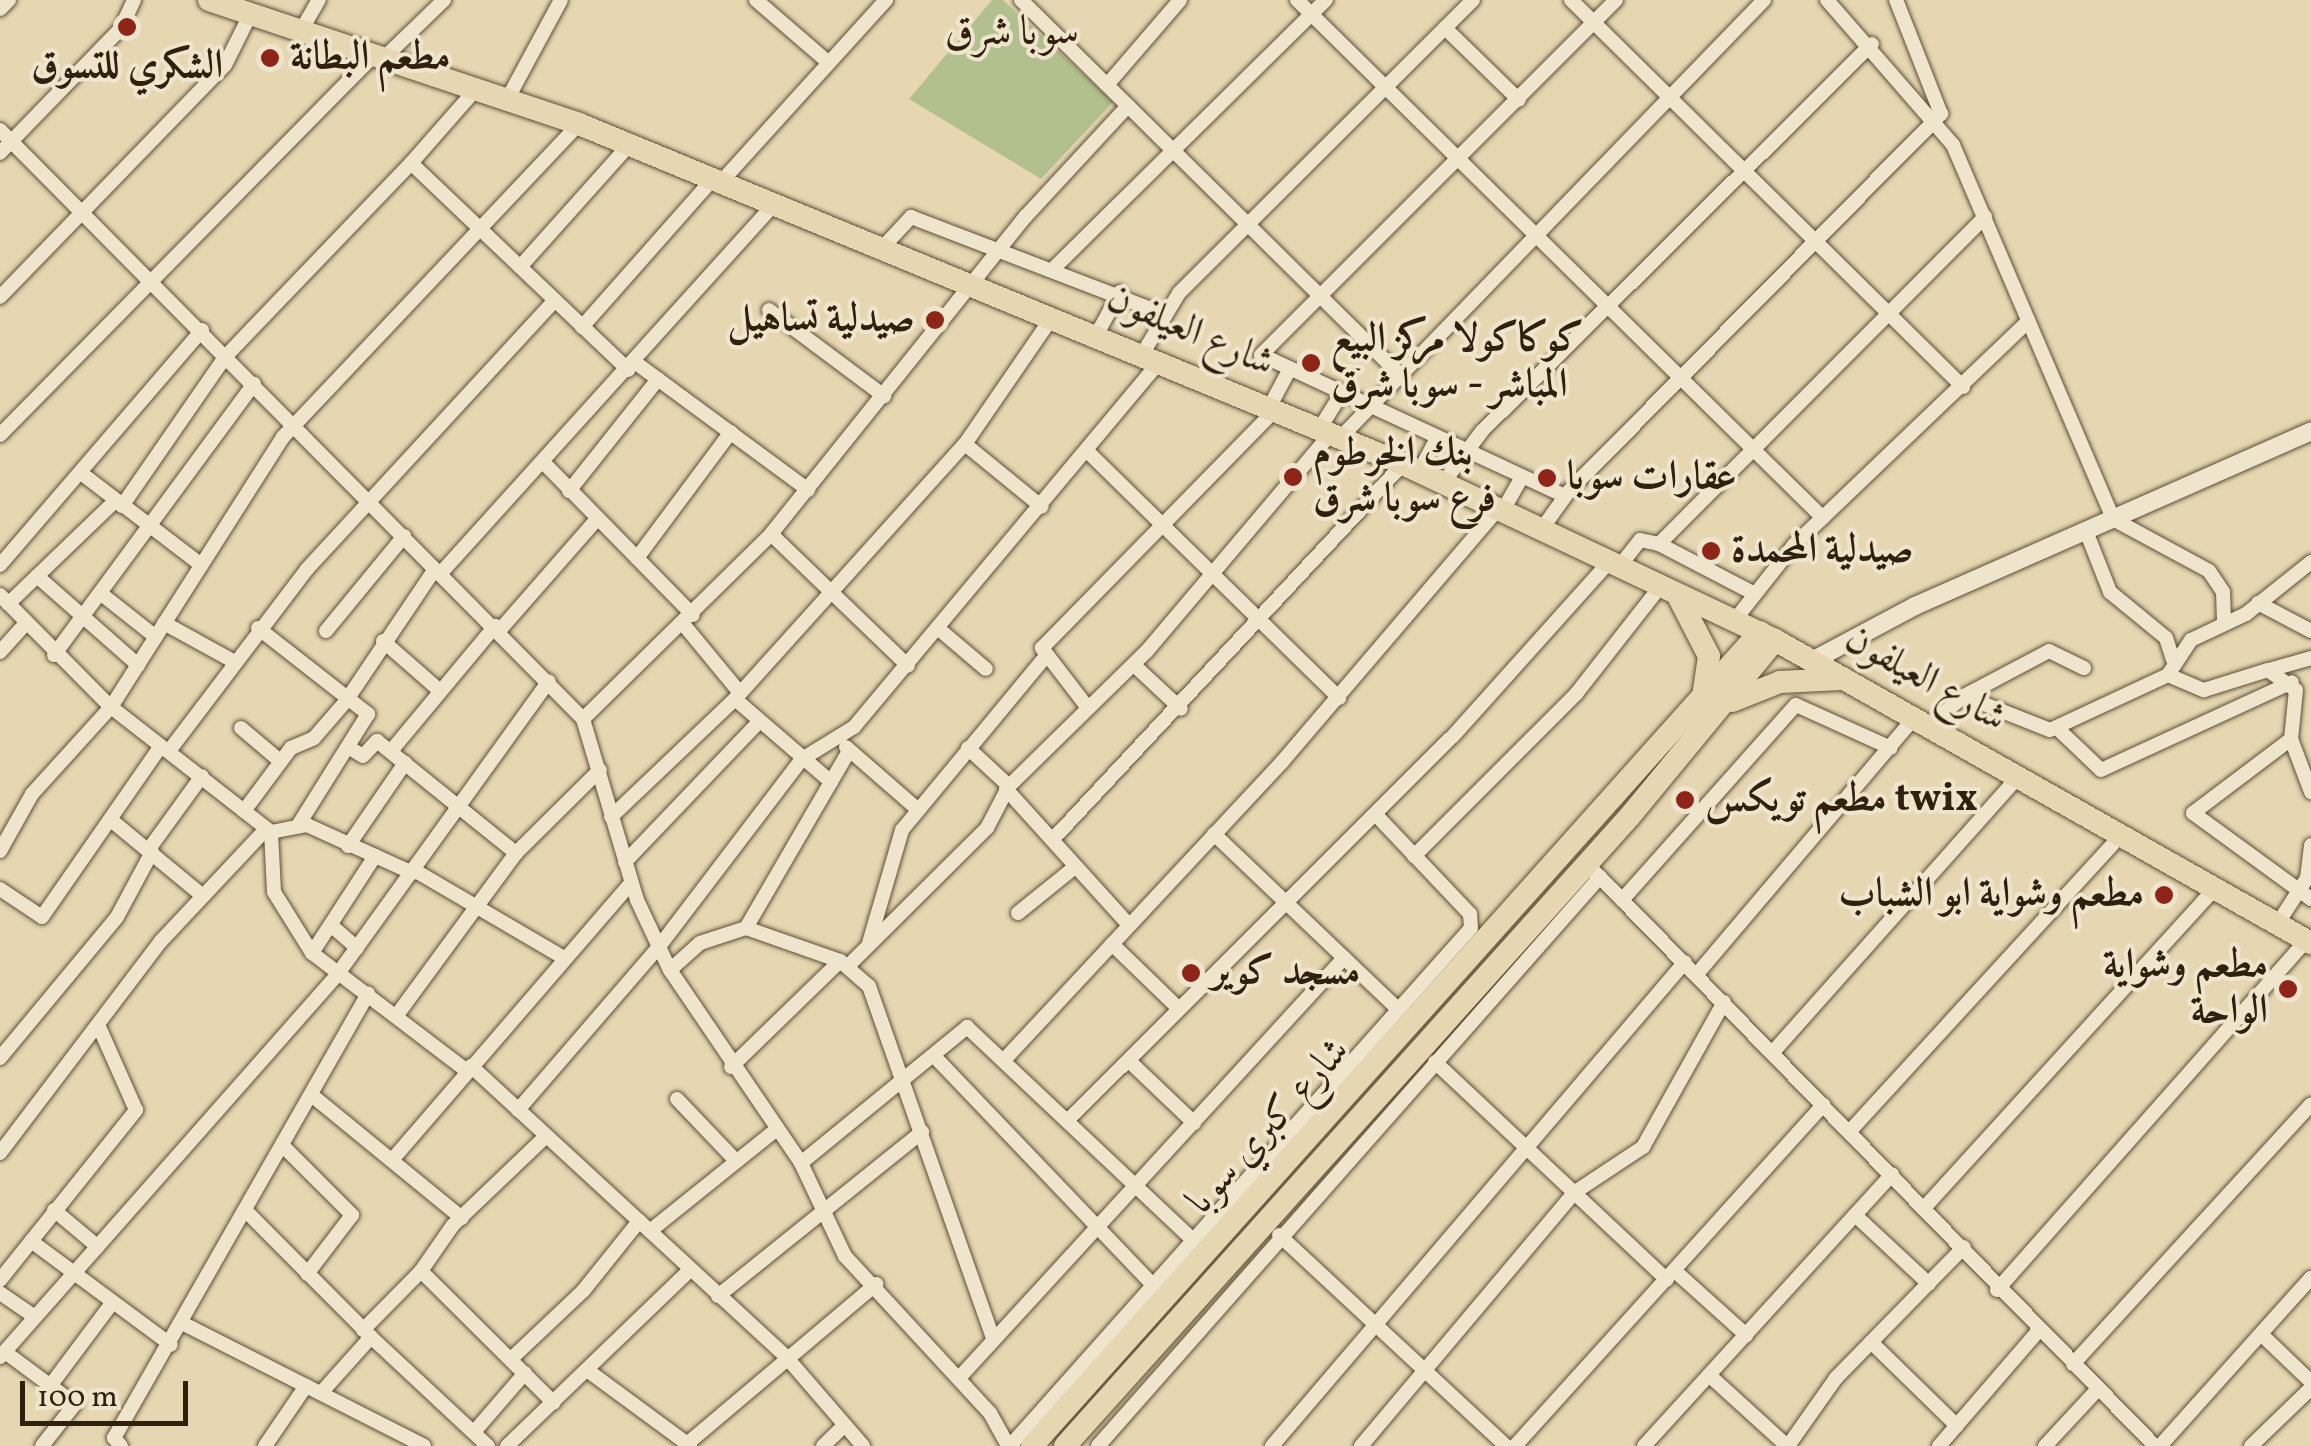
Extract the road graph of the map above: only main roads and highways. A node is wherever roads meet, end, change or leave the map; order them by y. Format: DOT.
graph roads {
  1 [pos="209,0"];
  2 [pos="1668,591"];
  3 [pos="1767,636"];
  4 [pos="1843,680"];
  5 [pos="1713,703"];
  6 [pos="1509,929"];
  7 [pos="2309,942"];
  8 [pos="1032,1446"];
  9 [pos="1065,1446"];
  1 -- 2 [label="highway, شارع العيلفون"];
  2 -- 3 [label="highway, شارع العيلفون"];
  2 -- 5 [label="highway"];
  3 -- 4 [label="highway, شارع العيلفون"];
  3 -- 5 [label="highway, شارع كبري سوبا"];
  4 -- 5 [label="highway"];
  4 -- 7 [label="highway, شارع العيلفون"];
  5 -- 6 [label="highway, شارع كبري سوبا"];
  5 -- 6 [label="highway, شارع كبري سوبا"];
  6 -- 8 [label="highway, شارع كبري سوبا"];
  6 -- 9 [label="highway, شارع كبري سوبا"];
}
